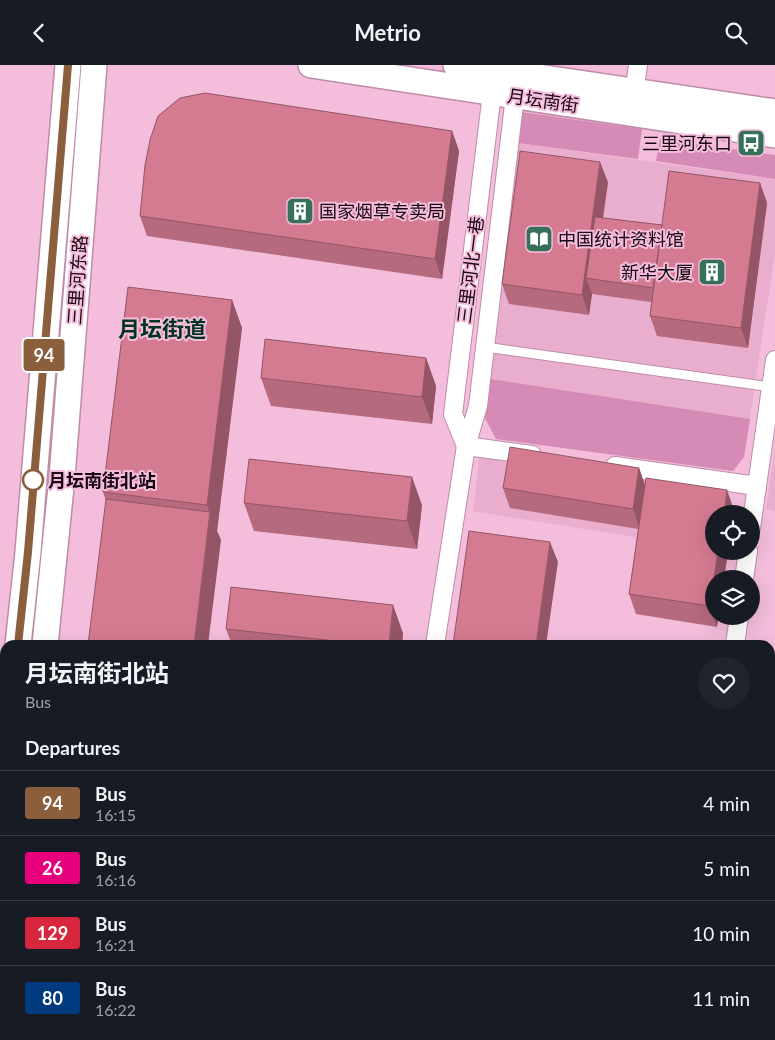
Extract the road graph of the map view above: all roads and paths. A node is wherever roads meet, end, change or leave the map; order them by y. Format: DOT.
graph roads {
  1 [pos="68,65"];
  2 [pos="94,65"];
  3 [pos="311,65"];
  4 [pos="456,65"];
  5 [pos="638,65"];
  6 [pos="503,94"];
  7 [pos="633,103"];
  8 [pos="775,112"];
  9 [pos="775,135"];
  10 [pos="485,347"];
  11 [pos="775,360"];
  12 [pos="771,387"];
  13 [pos="466,446"];
  14 [pos="544,457"];
  15 [pos="602,465"];
  16 [pos="757,486"];
  17 [pos="754,505"];
  18 [pos="738,625"];
  19 [pos="19,640"];
  20 [pos="46,640"];
  21 [pos="436,640"];
  22 [pos="736,640"];
  1 -- 19 [label="main road, 三里河东路"];
  2 -- 20 [label="main road, 三里河东路"];
  3 -- 6 [label="main road, 月坛南街"];
  4 -- 7 [label="main road, 月坛南街"];
  5 -- 7 [label="street"];
  6 -- 7 [label="main road, 月坛南街"];
  6 -- 10 [label="street, 三里河北一巷"];
  6 -- 13 [label="street, 三里河北一巷"];
  7 -- 8 [label="main road, 月坛南街"];
  7 -- 9 [label="main road, 月坛南街"];
  10 -- 12 [label="lane"];
  10 -- 13 [label="street, 三里河北一巷"];
  11 -- 12 [label="street"];
  12 -- 16 [label="street"];
  13 -- 14 [label="street"];
  13 -- 21 [label="street, 三里河北一巷"];
  15 -- 16 [label="street"];
  16 -- 17 [label="street"];
  18 -- 22 [label="street"];
}
